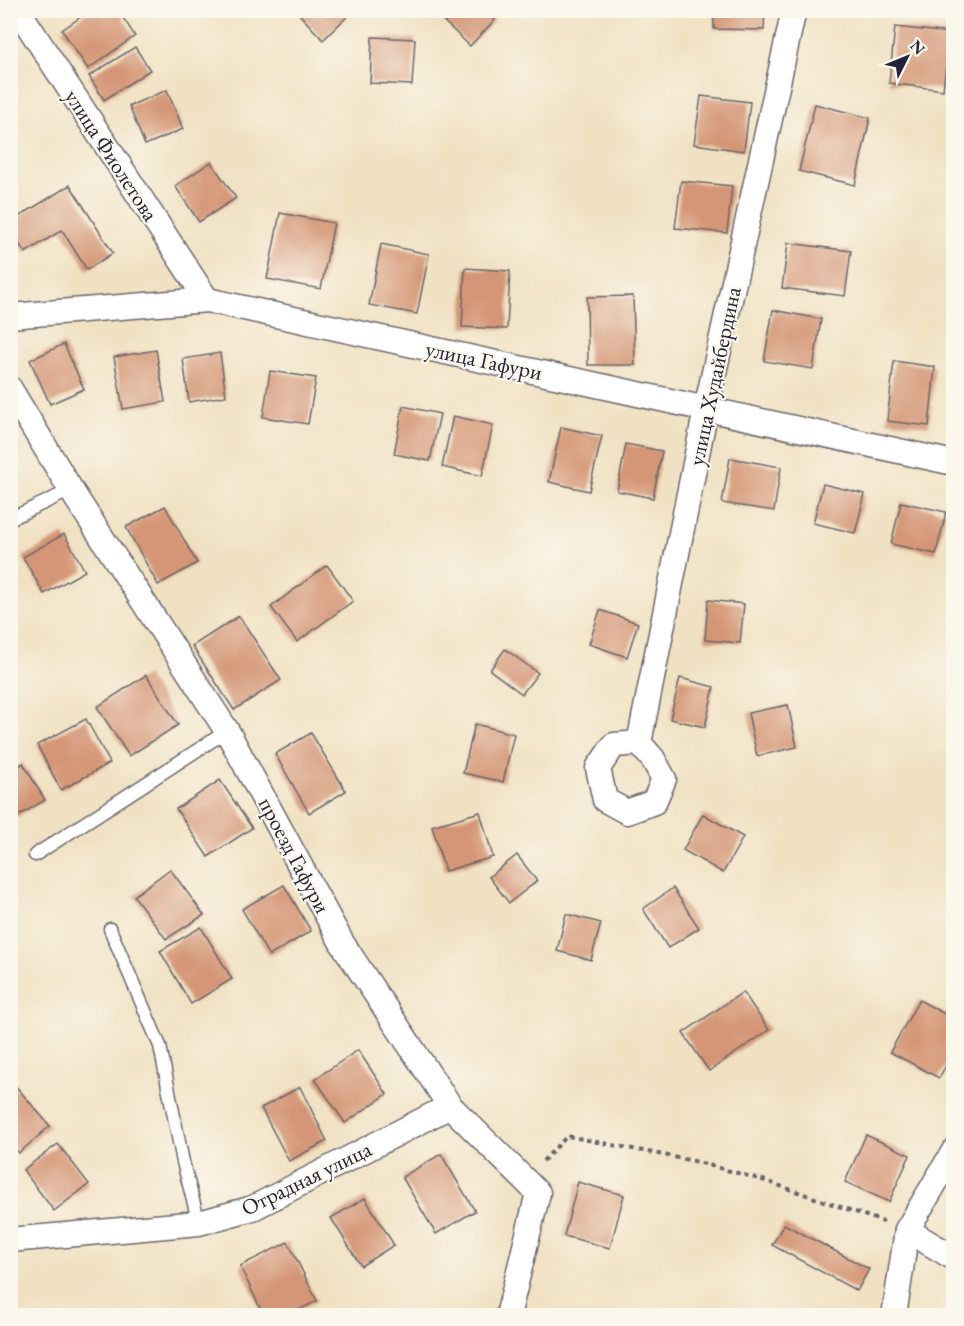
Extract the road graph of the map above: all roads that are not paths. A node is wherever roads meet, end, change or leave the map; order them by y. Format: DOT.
graph roads {
  1 [pos="18,10"];
  2 [pos="794,10"];
  3 [pos="207,300"];
  4 [pos="10,316"];
  5 [pos="10,389"];
  6 [pos="706,409"];
  7 [pos="954,463"];
  8 [pos="71,490"];
  9 [pos="10,519"];
  10 [pos="227,731"];
  11 [pos="639,743"];
  12 [pos="34,855"];
  13 [pos="110,929"];
  14 [pos="450,1106"];
  15 [pos="954,1152"];
  16 [pos="199,1223"];
  17 [pos="908,1230"];
  18 [pos="10,1240"];
  19 [pos="954,1258"];
  20 [pos="508,1316"];
  21 [pos="894,1316"];
  1 -- 3 [label="street, улица Фиолетова"];
  2 -- 6 [label="street, улица Худайбердина"];
  3 -- 4 [label="street, улица Гафури"];
  3 -- 6 [label="street, улица Гафури"];
  5 -- 8 [label="street, проезд Гафури"];
  6 -- 7 [label="street, улица Гафури"];
  6 -- 11 [label="street, улица Худайбердина"];
  8 -- 9 [label="lane"];
  8 -- 10 [label="street, проезд Гафури"];
  10 -- 12 [label="lane"];
  10 -- 14 [label="street, проезд Гафури"];
  13 -- 16 [label="lane"];
  14 -- 16 [label="street, Отрадная улица"];
  14 -- 20 [label="street, проезд Гафури"];
  15 -- 17 [label="street"];
  16 -- 18 [label="street, Отрадная улица"];
  17 -- 19 [label="street"];
  17 -- 21 [label="street"];
}
